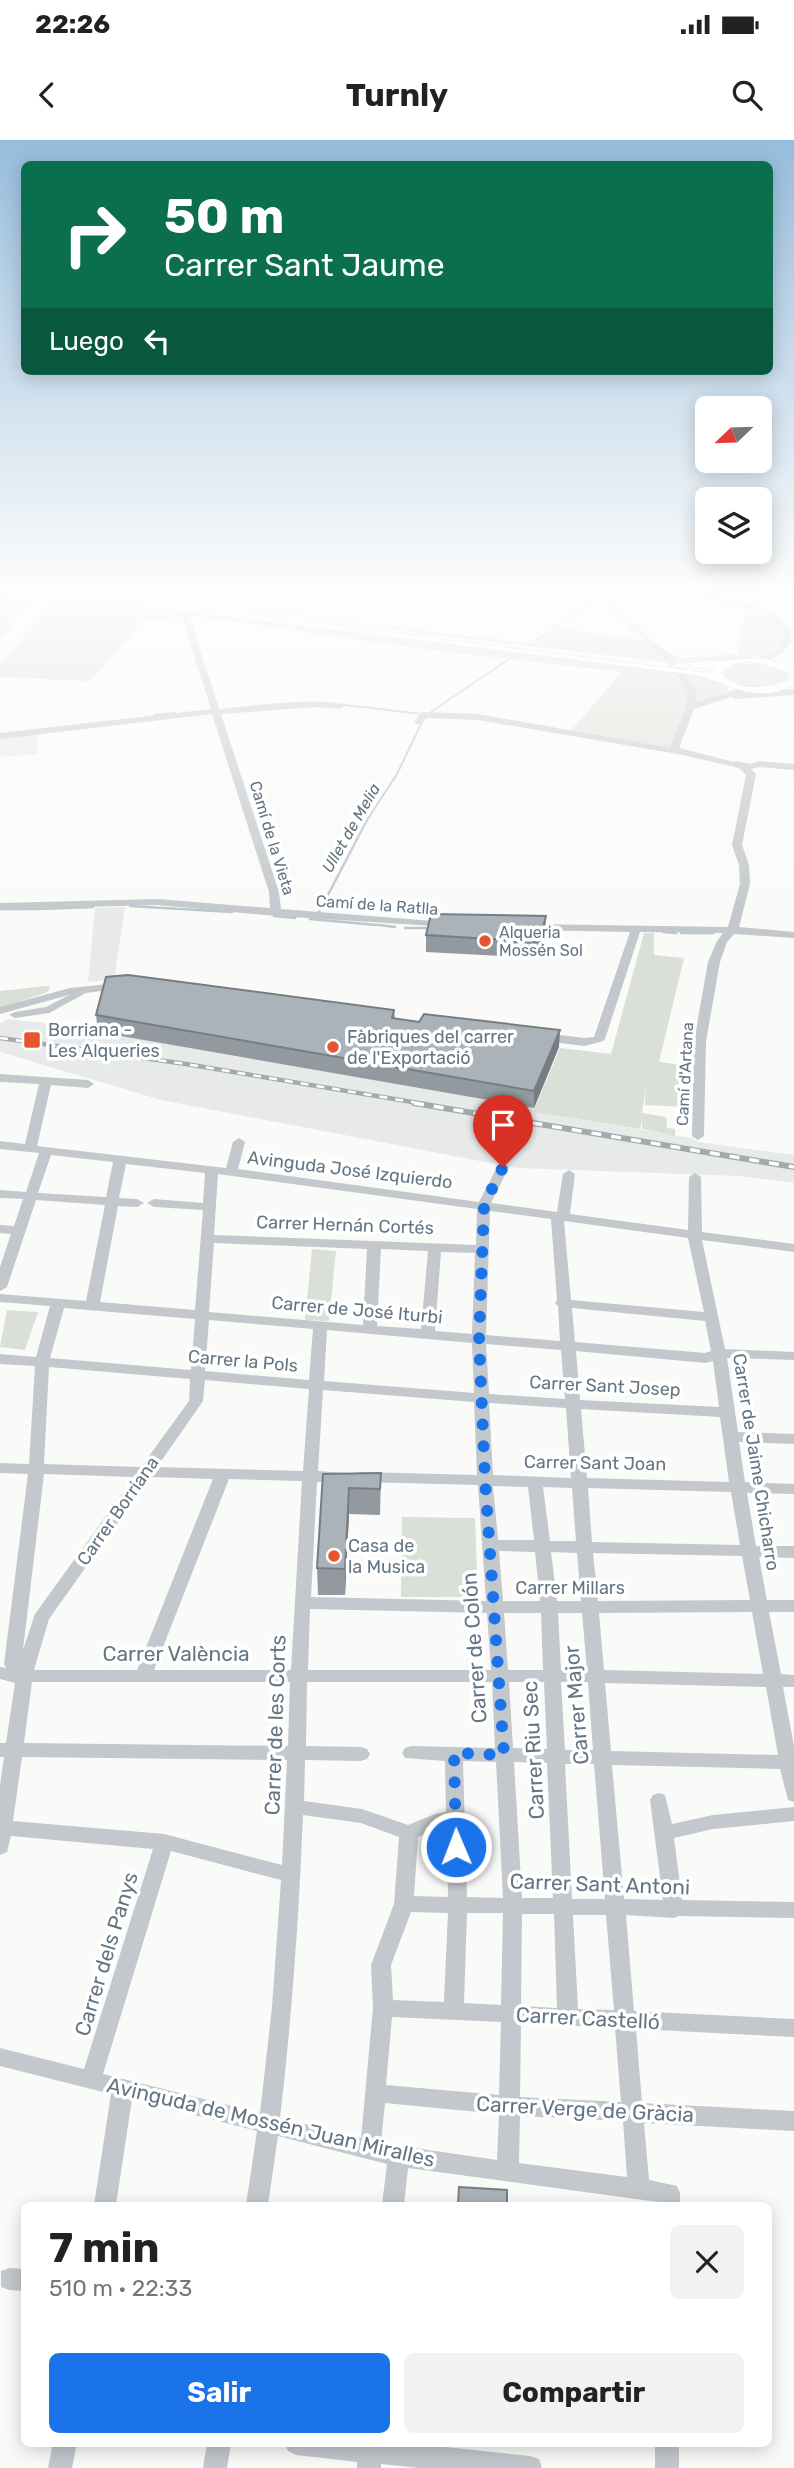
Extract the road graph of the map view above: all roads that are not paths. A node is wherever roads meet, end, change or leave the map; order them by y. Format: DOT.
graph roads {
  1 [pos="213,701"];
  2 [pos="691,701"];
  3 [pos="708,701"];
  4 [pos="340,706"];
  5 [pos="690,708"];
  6 [pos="216,711"];
  7 [pos="418,723"];
  8 [pos="0,736"];
  9 [pos="680,752"];
  10 [pos="794,766"];
  11 [pos="746,768"];
  12 [pos="0,906"];
  13 [pos="276,913"];
  14 [pos="459,926"];
  15 [pos="511,927"];
  16 [pos="636,929"];
  17 [pos="730,930"];
  18 [pos="794,935"];
  19 [pos="134,986"];
  20 [pos="56,1003"];
  21 [pos="0,1013"];
  22 [pos="62,1019"];
  23 [pos="529,1035"];
  24 [pos="0,1077"];
  25 [pos="46,1081"];
  26 [pos="88,1084"];
  27 [pos="698,1136"];
  28 [pos="239,1142"];
  29 [pos="0,1145"];
  30 [pos="30,1149"];
  31 [pos="46,1151"];
  32 [pos="120,1161"];
  33 [pos="503,1167"];
  34 [pos="212,1170"];
  35 [pos="232,1172"];
  36 [pos="569,1174"];
  37 [pos="695,1177"];
  38 [pos="0,1194"];
  39 [pos="30,1196"];
  40 [pos="113,1201"];
  41 [pos="137,1203"];
  42 [pos="154,1203"];
  43 [pos="484,1205"];
  44 [pos="209,1207"];
  45 [pos="560,1216"];
  46 [pos="0,1229"];
  47 [pos="17,1230"];
  48 [pos="695,1237"];
  49 [pos="206,1239"];
  50 [pos="374,1245"];
  51 [pos="435,1247"];
  52 [pos="794,1248"];
  53 [pos="483,1250"];
  54 [pos="0,1287"];
  55 [pos="0,1298"];
  56 [pos="58,1303"];
  57 [pos="562,1303"];
  58 [pos="92,1305"];
  59 [pos="203,1315"];
  60 [pos="710,1317"];
  61 [pos="320,1326"];
  62 [pos="370,1329"];
  63 [pos="428,1335"];
  64 [pos="479,1340"];
  65 [pos="566,1348"];
  66 [pos="719,1353"];
  67 [pos="794,1356"];
  68 [pos="0,1359"];
  69 [pos="42,1362"];
  70 [pos="199,1377"];
  71 [pos="316,1386"];
  72 [pos="483,1398"];
  73 [pos="571,1404"];
  74 [pos="726,1412"];
  75 [pos="731,1437"];
  76 [pos="794,1439"];
  77 [pos="0,1468"];
  78 [pos="36,1469"];
  79 [pos="145,1471"];
  80 [pos="223,1474"];
  81 [pos="310,1476"];
  82 [pos="485,1480"];
  83 [pos="535,1481"];
  84 [pos="580,1482"];
  85 [pos="738,1489"];
  86 [pos="794,1489"];
  87 [pos="489,1545"];
  88 [pos="542,1545"];
  89 [pos="587,1545"];
  90 [pos="751,1549"];
  91 [pos="794,1552"];
  92 [pos="303,1603"];
  93 [pos="549,1606"];
  94 [pos="794,1606"];
  95 [pos="493,1607"];
  96 [pos="590,1607"];
  97 [pos="761,1608"];
  98 [pos="41,1618"];
  99 [pos="17,1619"];
  100 [pos="0,1673"];
  101 [pos="143,1675"];
  102 [pos="299,1675"];
  103 [pos="500,1675"];
  104 [pos="21,1676"];
  105 [pos="552,1676"];
  106 [pos="597,1676"];
  107 [pos="773,1681"];
  108 [pos="794,1681"];
  109 [pos="7,1750"];
  110 [pos="454,1753"];
  111 [pos="298,1754"];
  112 [pos="360,1754"];
  113 [pos="411,1754"];
  114 [pos="504,1755"];
  115 [pos="555,1756"];
  116 [pos="604,1757"];
  117 [pos="791,1762"];
  118 [pos="794,1794"];
  119 [pos="660,1800"];
  120 [pos="295,1807"];
  121 [pos="794,1814"];
  122 [pos="456,1820"];
  123 [pos="3,1828"];
  124 [pos="409,1833"];
  125 [pos="665,1833"];
  126 [pos="164,1842"];
  127 [pos="0,1847"];
  128 [pos="292,1875"];
  129 [pos="404,1903"];
  130 [pos="458,1903"];
  131 [pos="513,1905"];
  132 [pos="565,1907"];
  133 [pos="616,1909"];
  134 [pos="674,1910"];
  135 [pos="794,1910"];
  136 [pos="383,2008"];
  137 [pos="454,2012"];
  138 [pos="511,2014"];
  139 [pos="568,2018"];
  140 [pos="627,2020"];
  141 [pos="794,2028"];
  142 [pos="0,2057"];
  143 [pos="91,2079"];
  144 [pos="123,2087"];
  145 [pos="377,2093"];
  146 [pos="510,2106"];
  147 [pos="634,2113"];
  148 [pos="794,2121"];
  149 [pos="270,2125"];
  150 [pos="370,2150"];
  151 [pos="399,2157"];
  152 [pos="509,2172"];
  153 [pos="639,2190"];
  154 [pos="669,2199"];
  155 [pos="105,2202"];
  156 [pos="257,2202"];
  157 [pos="393,2202"];
  158 [pos="64,2447"];
  159 [pos="218,2447"];
  160 [pos="320,2447"];
  161 [pos="667,2447"];
  162 [pos="369,2455"];
  163 [pos="60,2468"];
  164 [pos="215,2468"];
  165 [pos="530,2468"];
  166 [pos="667,2468"];
  1 -- 6 [label="street, Camí de la Vieta"];
  2 -- 5 [label="street"];
  3 -- 5 [label="street"];
  4 -- 6 [label="street"];
  5 -- 9 [label="street"];
  6 -- 8 [label="street"];
  6 -- 13 [label="street, Camí de la Vieta"];
  7 -- 9 [label="street"];
  9 -- 11 [label="street"];
  10 -- 11 [label="street"];
  11 -- 17 [label="street, Camí d'Artana"];
  12 -- 13 [label="street, Camí de la Ratlla"];
  13 -- 14 [label="street, Camí de la Ratlla"];
  15 -- 16 [label="street"];
  16 -- 17 [label="street"];
  16 -- 23 [label="street"];
  17 -- 18 [label="street"];
  17 -- 27 [label="street, Camí d'Artana"];
  19 -- 20 [label="street"];
  20 -- 21 [label="street"];
  20 -- 22 [label="street"];
  24 -- 25 [label="street"];
  25 -- 26 [label="street"];
  25 -- 30 [label="street"];
  28 -- 35 [label="street"];
  29 -- 30 [label="street, Avinguda José Izquierdo"];
  30 -- 31 [label="street, Avinguda José Izquierdo"];
  31 -- 32 [label="street, Avinguda José Izquierdo"];
  31 -- 39 [label="street"];
  32 -- 34 [label="street, Avinguda José Izquierdo"];
  32 -- 40 [label="street"];
  33 -- 43 [label="street, Carrer de Colón"];
  34 -- 35 [label="street, Avinguda José Izquierdo"];
  34 -- 44 [label="street, Carrer Borriana"];
  35 -- 43 [label="street, Avinguda José Izquierdo"];
  36 -- 45 [label="street, Carrer Major"];
  37 -- 48 [label="street, Carrer de Jaime Chicharro"];
  38 -- 39 [label="street"];
  39 -- 40 [label="street"];
  39 -- 47 [label="street"];
  40 -- 41 [label="street"];
  40 -- 58 [label="street"];
  42 -- 44 [label="street"];
  43 -- 45 [label="street, Avinguda José Izquierdo"];
  43 -- 53 [label="street, Carrer de Colón"];
  44 -- 49 [label="street, Carrer Borriana"];
  45 -- 48 [label="street, Avinguda José Izquierdo"];
  45 -- 57 [label="street, Carrer Major"];
  46 -- 47 [label="street"];
  47 -- 54 [label="street"];
  48 -- 52 [label="street, Avinguda José Izquierdo"];
  48 -- 60 [label="street, Carrer de Jaime Chicharro"];
  49 -- 50 [label="street, Carrer Hernán Cortés"];
  49 -- 59 [label="street, Carrer Borriana"];
  50 -- 51 [label="street, Carrer Hernán Cortés"];
  50 -- 62 [label="street"];
  51 -- 53 [label="street, Carrer Hernán Cortés"];
  51 -- 63 [label="street"];
  53 -- 64 [label="street, Carrer de Colón"];
  55 -- 56 [label="street, Carrer de José Iturbi"];
  56 -- 58 [label="street, Carrer de José Iturbi"];
  56 -- 69 [label="street"];
  57 -- 60 [label="street"];
  57 -- 65 [label="street, Carrer Major"];
  58 -- 59 [label="street, Carrer de José Iturbi"];
  59 -- 61 [label="street, Carrer de José Iturbi"];
  59 -- 70 [label="street, Carrer Borriana"];
  60 -- 66 [label="street, Carrer de Jaime Chicharro"];
  61 -- 62 [label="street, Carrer de José Iturbi"];
  61 -- 71 [label="street, Carrer de les Corts"];
  62 -- 63 [label="street, Carrer de José Iturbi"];
  63 -- 64 [label="street, Carrer de José Iturbi"];
  64 -- 65 [label="street, Carrer de José Iturbi"];
  64 -- 72 [label="street, Carrer de Colón"];
  65 -- 66 [label="street, Carrer de José Iturbi"];
  65 -- 73 [label="street, Carrer Major"];
  66 -- 67 [label="street, Carrer de José Iturbi"];
  66 -- 74 [label="street, Carrer de Jaime Chicharro"];
  68 -- 69 [label="street, Carrer la Pols"];
  69 -- 70 [label="street, Carrer la Pols"];
  69 -- 78 [label="street"];
  70 -- 71 [label="street, Carrer la Pols"];
  70 -- 79 [label="street, Carrer Borriana"];
  71 -- 72 [label="street, Carrer la Pols"];
  71 -- 81 [label="street, Carrer de les Corts"];
  72 -- 73 [label="street, Carrer Sant Josep"];
  72 -- 82 [label="street, Carrer de Colón"];
  73 -- 74 [label="street, Carrer Sant Josep"];
  73 -- 84 [label="street, Carrer Major"];
  74 -- 75 [label="street, Carrer de Jaime Chicharro"];
  75 -- 76 [label="street"];
  75 -- 85 [label="street, Carrer de Jaime Chicharro"];
  77 -- 78 [label="street, Carrer Sant Joan"];
  78 -- 79 [label="street, Carrer Sant Joan"];
  78 -- 99 [label="street"];
  79 -- 80 [label="street, Carrer Sant Joan"];
  79 -- 98 [label="street, Carrer Borriana"];
  80 -- 81 [label="street, Carrer Sant Joan"];
  80 -- 101 [label="street"];
  81 -- 82 [label="street, Carrer Sant Joan"];
  81 -- 92 [label="street, Carrer de les Corts"];
  82 -- 83 [label="street, Carrer Sant Joan"];
  82 -- 87 [label="street, Carrer de Colón"];
  83 -- 84 [label="street, Carrer Sant Joan"];
  83 -- 88 [label="street, Carrer Riu Sec"];
  84 -- 85 [label="street, Carrer Sant Joan"];
  84 -- 89 [label="street, Carrer Major"];
  85 -- 86 [label="street, Carrer Sant Joan"];
  85 -- 90 [label="street, Carrer de Jaime Chicharro"];
  87 -- 88 [label="street"];
  87 -- 95 [label="street, Carrer de Colón"];
  88 -- 89 [label="street"];
  88 -- 93 [label="street, Carrer Riu Sec"];
  89 -- 90 [label="street"];
  89 -- 96 [label="street, Carrer Major"];
  90 -- 91 [label="street"];
  90 -- 97 [label="street, Carrer de Jaime Chicharro"];
  92 -- 95 [label="street, Carrer Millars"];
  92 -- 102 [label="street, Carrer de les Corts"];
  93 -- 95 [label="street, Carrer Millars"];
  93 -- 96 [label="street, Carrer Millars"];
  93 -- 105 [label="street, Carrer Riu Sec"];
  94 -- 97 [label="street, Carrer Millars"];
  95 -- 103 [label="street, Carrer de Colón"];
  96 -- 97 [label="street, Carrer Millars"];
  96 -- 106 [label="street, Carrer Major"];
  97 -- 107 [label="street, Carrer de Jaime Chicharro"];
  98 -- 99 [label="street"];
  98 -- 104 [label="street, Carrer Borriana"];
  99 -- 104 [label="street"];
  100 -- 104 [label="street"];
  101 -- 102 [label="street, Carrer València"];
  101 -- 104 [label="street, Carrer València"];
  102 -- 103 [label="street, Carrer València"];
  102 -- 111 [label="street, Carrer de les Corts"];
  103 -- 105 [label="street, Carrer València"];
  103 -- 114 [label="street, Carrer de Colón"];
  104 -- 109 [label="street, Carrer Borriana"];
  105 -- 106 [label="street, Carrer València"];
  105 -- 115 [label="street, Carrer Riu Sec"];
  106 -- 107 [label="street, Carrer València"];
  106 -- 116 [label="street, Carrer Major"];
  107 -- 108 [label="street, Carrer València"];
  107 -- 117 [label="street, Carrer de Jaime Chicharro"];
  109 -- 111 [label="street"];
  109 -- 123 [label="street, Carrer Borriana"];
  110 -- 113 [label="street"];
  110 -- 114 [label="street"];
  110 -- 122 [label="street"];
  111 -- 112 [label="street"];
  111 -- 120 [label="street, Carrer de les Corts"];
  114 -- 115 [label="street"];
  114 -- 131 [label="street, Carrer de Colón"];
  115 -- 116 [label="street"];
  115 -- 132 [label="street, Carrer Riu Sec"];
  116 -- 117 [label="street"];
  116 -- 133 [label="street, Carrer Major"];
  117 -- 118 [label="street, Carrer de Jaime Chicharro"];
  119 -- 125 [label="street"];
  120 -- 124 [label="street"];
  120 -- 128 [label="street, Carrer de les Corts"];
  121 -- 125 [label="street"];
  122 -- 124 [label="street"];
  122 -- 130 [label="street"];
  123 -- 126 [label="street"];
  123 -- 127 [label="street, Carrer Borriana"];
  124 -- 129 [label="street"];
  125 -- 134 [label="street"];
  126 -- 128 [label="street"];
  126 -- 143 [label="street, Carrer dels Panys"];
  128 -- 149 [label="street, Carrer de les Corts"];
  129 -- 130 [label="street, Carrer Sant Antoni"];
  129 -- 136 [label="street"];
  130 -- 131 [label="street, Carrer Sant Antoni"];
  130 -- 137 [label="street"];
  131 -- 132 [label="street, Carrer Sant Antoni"];
  131 -- 138 [label="street, Carrer de Colón"];
  132 -- 133 [label="street, Carrer Sant Antoni"];
  132 -- 139 [label="street, Carrer Riu Sec"];
  133 -- 134 [label="street, Carrer Sant Antoni"];
  133 -- 140 [label="street, Carrer Major"];
  134 -- 135 [label="street, Carrer Sant Antoni"];
  136 -- 137 [label="street, Carrer Castelló"];
  136 -- 145 [label="street"];
  137 -- 138 [label="street, Carrer Castelló"];
  138 -- 139 [label="street, Carrer Castelló"];
  138 -- 146 [label="street, Carrer de Colón"];
  139 -- 140 [label="street, Carrer Castelló"];
  140 -- 141 [label="street, Carrer Castelló"];
  140 -- 147 [label="street, Carrer Major"];
  142 -- 143 [label="street, Avinguda de Mossén Juan Miralles"];
  143 -- 144 [label="street, Avinguda de Mossén Juan Miralles"];
  144 -- 149 [label="street, Avinguda de Mossén Juan Miralles"];
  144 -- 155 [label="street"];
  145 -- 146 [label="street, Carrer Verge de Gràcia"];
  145 -- 150 [label="street"];
  146 -- 147 [label="street, Carrer Verge de Gràcia"];
  146 -- 152 [label="street, Carrer de Colón"];
  147 -- 148 [label="street, Carrer Verge de Gràcia"];
  147 -- 153 [label="street, Carrer Major"];
  149 -- 150 [label="street, Avinguda de Mossén Juan Miralles"];
  149 -- 156 [label="street, Carrer de les Corts"];
  150 -- 151 [label="street, Avinguda de Mossén Juan Miralles"];
  151 -- 152 [label="street, Avinguda de Mossén Juan Miralles"];
  151 -- 157 [label="street"];
  152 -- 153 [label="street, Avinguda de Mossén Juan Miralles"];
  153 -- 154 [label="street, Avinguda de Mossén Juan Miralles"];
  158 -- 163 [label="street"];
  159 -- 164 [label="street"];
  160 -- 162 [label="street"];
  161 -- 166 [label="street"];
  162 -- 165 [label="street"];
}
